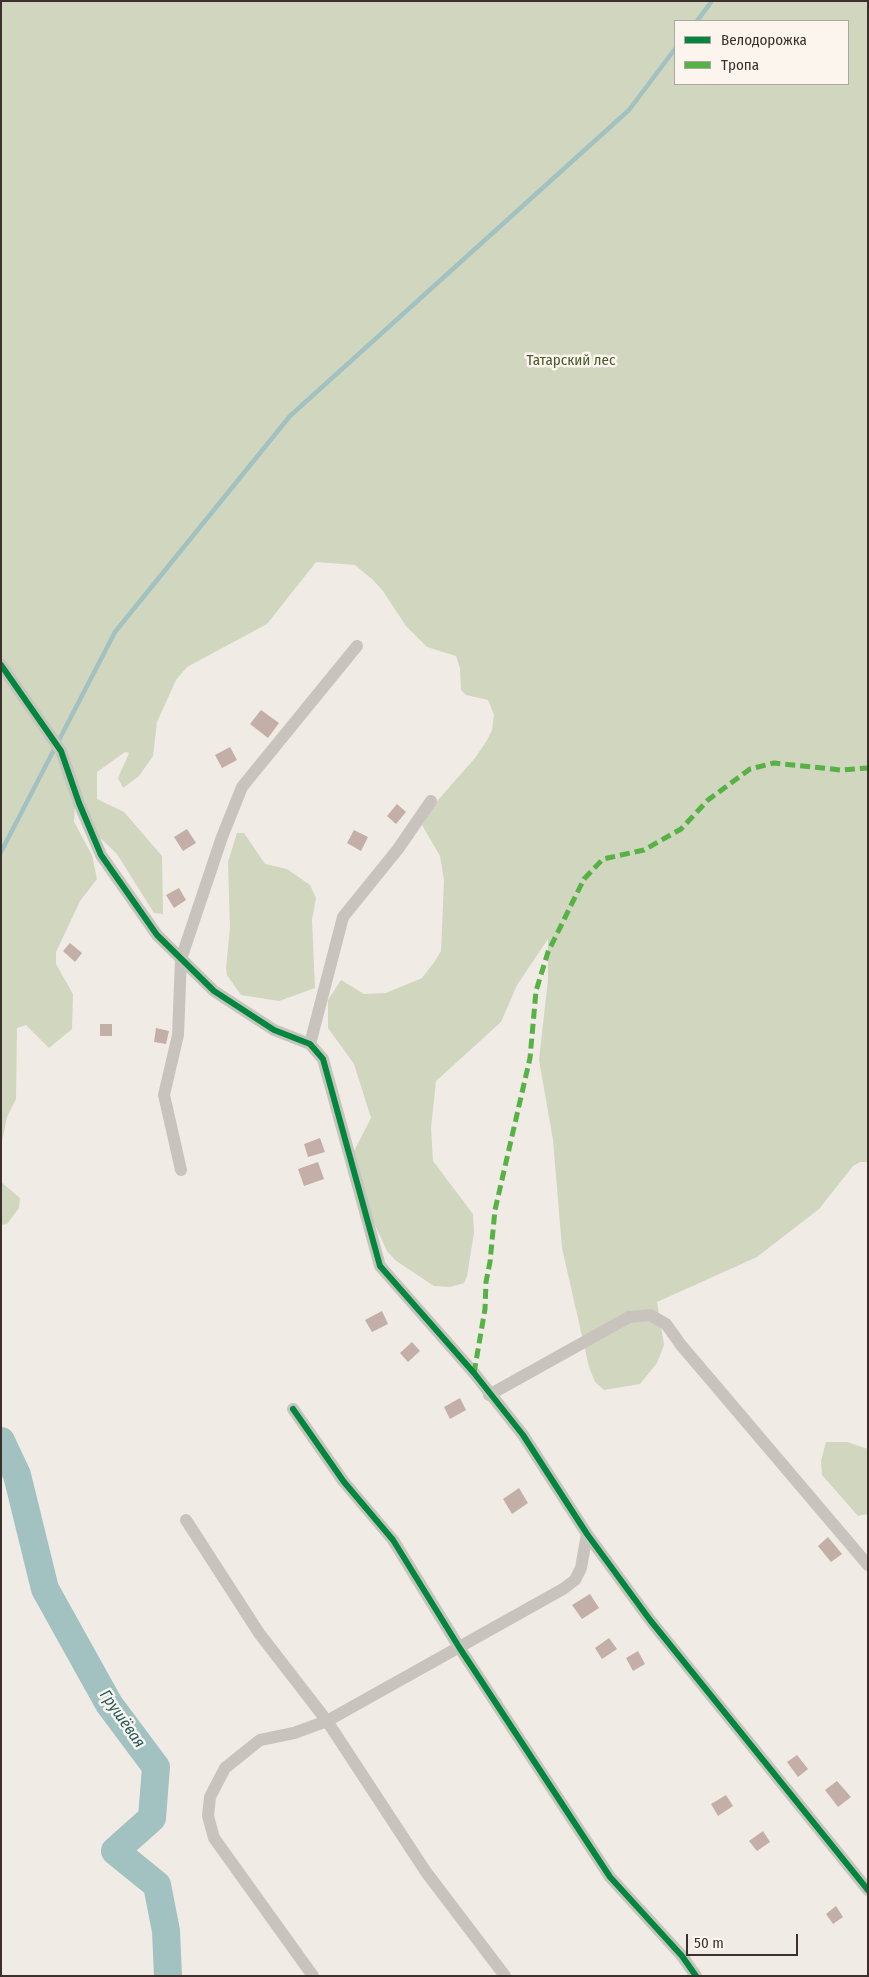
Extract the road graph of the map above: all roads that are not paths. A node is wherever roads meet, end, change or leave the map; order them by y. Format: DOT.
graph roads {
  1 [pos="357,646"];
  2 [pos="1,665"];
  3 [pos="431,800"];
  4 [pos="181,959"];
  5 [pos="310,1044"];
  6 [pos="181,1170"];
  7 [pos="489,1395"];
  8 [pos="292,1409"];
  9 [pos="186,1520"];
  10 [pos="587,1534"];
  11 [pos="868,1565"];
  12 [pos="459,1647"];
  13 [pos="327,1721"];
  14 [pos="868,1890"];
  15 [pos="313,1976"];
  16 [pos="505,1976"];
  17 [pos="696,1976"];
  1 -- 4 [label="street"];
  2 -- 4 [label="street"];
  3 -- 5 [label="street"];
  4 -- 5 [label="street"];
  4 -- 6 [label="street"];
  5 -- 7 [label="street"];
  7 -- 10 [label="street"];
  7 -- 11 [label="street"];
  8 -- 12 [label="street"];
  9 -- 13 [label="street"];
  10 -- 12 [label="street"];
  10 -- 14 [label="street"];
  12 -- 13 [label="street"];
  12 -- 17 [label="street"];
  13 -- 15 [label="street"];
  13 -- 16 [label="street"];
}
